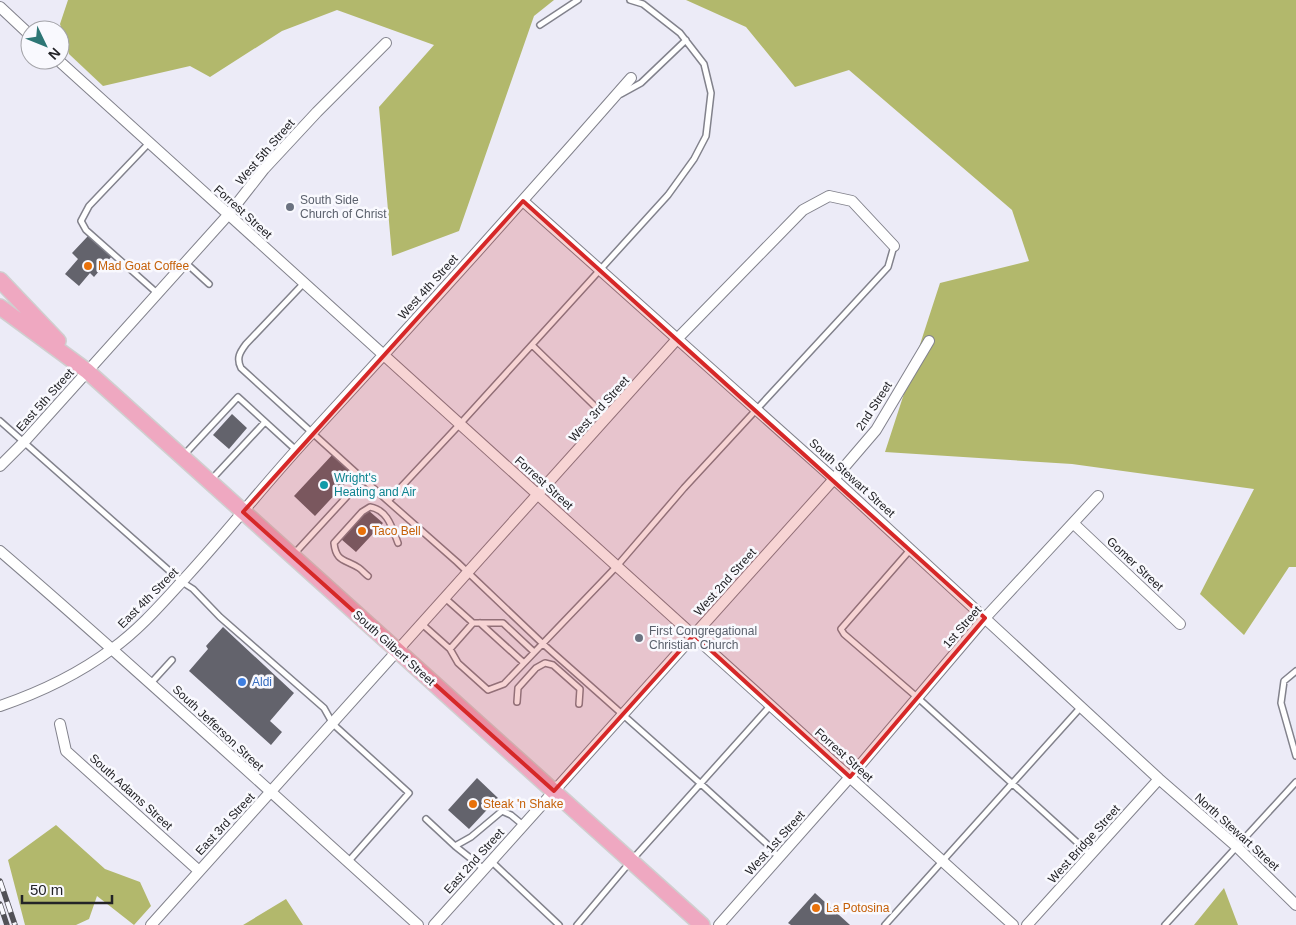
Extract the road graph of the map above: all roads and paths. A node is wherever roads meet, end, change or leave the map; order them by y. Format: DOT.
graph roads {
  1 [pos="578,0"];
  2 [pos="630,0"];
  3 [pos="0,7"];
  4 [pos="540,25"];
  5 [pos="20,26"];
  6 [pos="686,40"];
  7 [pos="386,42"];
  8 [pos="69,70"];
  9 [pos="631,78"];
  10 [pos="612,99"];
  11 [pos="149,143"];
  12 [pos="523,200"];
  13 [pos="228,215"];
  14 [pos="894,246"];
  15 [pos="185,262"];
  16 [pos="601,270"];
  17 [pos="0,280"];
  18 [pos="304,283"];
  19 [pos="209,284"];
  20 [pos="157,293"];
  21 [pos="0,307"];
  22 [pos="678,338"];
  23 [pos="929,341"];
  24 [pos="532,345"];
  25 [pos="384,355"];
  26 [pos="87,371"];
  27 [pos="757,409"];
  28 [pos="607,418"];
  29 [pos="0,421"];
  30 [pos="265,422"];
  31 [pos="460,424"];
  32 [pos="312,433"];
  33 [pos="24,442"];
  34 [pos="296,450"];
  35 [pos="182,457"];
  36 [pos="0,466"];
  37 [pos="362,479"];
  38 [pos="834,479"];
  39 [pos="209,482"];
  40 [pos="539,495"];
  41 [pos="1098,496"];
  42 [pos="388,501"];
  43 [pos="243,512"];
  44 [pos="1073,523"];
  45 [pos="398,543"];
  46 [pos="910,549"];
  47 [pos="0,551"];
  48 [pos="292,556"];
  49 [pos="617,566"];
  50 [pos="468,573"];
  51 [pos="368,576"];
  52 [pos="182,582"];
  53 [pos="445,598"];
  54 [pos="985,618"];
  55 [pos="473,623"];
  56 [pos="480,623"];
  57 [pos="422,624"];
  58 [pos="1180,624"];
  59 [pos="694,635"];
  60 [pos="542,643"];
  61 [pos="113,649"];
  62 [pos="450,649"];
  63 [pos="398,651"];
  64 [pos="534,652"];
  65 [pos="172,660"];
  66 [pos="524,663"];
  67 [pos="1296,671"];
  68 [pos="151,683"];
  69 [pos="918,698"];
  70 [pos="517,702"];
  71 [pos="579,704"];
  72 [pos="771,705"];
  73 [pos="0,706"];
  74 [pos="1081,707"];
  75 [pos="622,715"];
  76 [pos="60,724"];
  77 [pos="333,724"];
  78 [pos="1296,756"];
  79 [pos="850,777"];
  80 [pos="1159,779"];
  81 [pos="1296,782"];
  82 [pos="1011,783"];
  83 [pos="701,784"];
  84 [pos="554,791"];
  85 [pos="271,793"];
  86 [pos="426,818"];
  87 [pos="523,825"];
  88 [pos="455,846"];
  89 [pos="1237,847"];
  90 [pos="1091,855"];
  91 [pos="779,858"];
  92 [pos="631,861"];
  93 [pos="943,861"];
  94 [pos="348,862"];
  95 [pos="488,865"];
  96 [pos="198,870"];
  97 [pos="1296,905"];
  98 [pos="151,925"];
  99 [pos="418,925"];
  100 [pos="434,925"];
  101 [pos="560,925"];
  102 [pos="577,925"];
  103 [pos="702,925"];
  104 [pos="718,925"];
  105 [pos="885,925"];
  106 [pos="1013,925"];
  107 [pos="1028,925"];
  108 [pos="1165,925"];
  1 -- 4 [label="lane"];
  2 -- 6 [label="lane"];
  3 -- 5 [label="street"];
  6 -- 10 [label="lane"];
  6 -- 16 [label="lane"];
  7 -- 13 [label="street, West 5th Street"];
  8 -- 11 [label="street, Forrest Street"];
  9 -- 10 [label="street, West 4th Street"];
  10 -- 12 [label="street, West 4th Street"];
  11 -- 13 [label="street, Forrest Street"];
  11 -- 20 [label="lane"];
  12 -- 16 [label="street, South Stewart Street"];
  12 -- 25 [label="street, West 4th Street"];
  13 -- 15 [label="street, West 5th Street"];
  13 -- 18 [label="street, Forrest Street"];
  14 -- 22 [label="street, West 3rd Street"];
  14 -- 27 [label="lane"];
  15 -- 19 [label="lane"];
  15 -- 20 [label="street, West 5th Street"];
  16 -- 22 [label="street, South Stewart Street"];
  16 -- 24 [label="lane"];
  17 -- 26 [label="main road, South Gilbert Street"];
  18 -- 25 [label="street, Forrest Street"];
  18 -- 32 [label="lane"];
  20 -- 26 [label="street, West 5th Street"];
  21 -- 26 [label="main road, South Gilbert Street"];
  22 -- 27 [label="street, South Stewart Street"];
  22 -- 28 [label="street, West 3rd Street"];
  23 -- 38 [label="street, 2nd Street"];
  24 -- 28 [label="lane"];
  24 -- 31 [label="lane"];
  25 -- 31 [label="street, Forrest Street"];
  25 -- 32 [label="street, West 4th Street"];
  26 -- 33 [label="street, East 5th Street"];
  26 -- 35 [label="main road, South Gilbert Street"];
  27 -- 38 [label="street, South Stewart Street"];
  27 -- 49 [label="lane"];
  28 -- 40 [label="street, West 3rd Street"];
  29 -- 33 [label="lane"];
  30 -- 34 [label="lane"];
  30 -- 35 [label="lane"];
  30 -- 39 [label="lane"];
  31 -- 40 [label="street, Forrest Street"];
  31 -- 42 [label="lane"];
  32 -- 34 [label="street, West 4th Street"];
  32 -- 37 [label="lane"];
  33 -- 36 [label="street, East 5th Street"];
  33 -- 52 [label="lane"];
  34 -- 43 [label="street, West 4th Street"];
  35 -- 39 [label="main road, South Gilbert Street"];
  37 -- 42 [label="lane"];
  37 -- 48 [label="lane"];
  38 -- 46 [label="street, South Stewart Street"];
  38 -- 59 [label="street, West 2nd Street"];
  39 -- 43 [label="main road, South Gilbert Street"];
  40 -- 49 [label="street, Forrest Street"];
  40 -- 50 [label="street, West 3rd Street"];
  41 -- 44 [label="street, 1st Street"];
  42 -- 50 [label="lane"];
  43 -- 48 [label="main road, South Gilbert Street"];
  43 -- 52 [label="street, East 4th Street"];
  44 -- 54 [label="street, 1st Street"];
  44 -- 58 [label="street, Gomer Street"];
  45 -- 51 [label="lane"];
  46 -- 54 [label="street, South Stewart Street"];
  46 -- 69 [label="lane"];
  47 -- 61 [label="street, South Jefferson Street"];
  48 -- 63 [label="main road, South Gilbert Street"];
  49 -- 59 [label="street, Forrest Street"];
  49 -- 60 [label="lane"];
  50 -- 53 [label="street, West 3rd Street"];
  50 -- 60 [label="lane"];
  52 -- 61 [label="street, East 4th Street"];
  52 -- 77 [label="lane"];
  53 -- 55 [label="lane"];
  53 -- 57 [label="street, West 3rd Street"];
  54 -- 69 [label="street, 1st Street"];
  54 -- 74 [label="street, South Stewart Street"];
  55 -- 56 [label="lane"];
  55 -- 62 [label="lane"];
  56 -- 64 [label="lane"];
  56 -- 66 [label="lane"];
  57 -- 62 [label="lane"];
  57 -- 63 [label="street, West 3rd Street"];
  59 -- 72 [label="street, Forrest Street"];
  59 -- 75 [label="street, West 2nd Street"];
  60 -- 64 [label="lane"];
  60 -- 75 [label="lane"];
  61 -- 68 [label="street, South Jefferson Street"];
  61 -- 73 [label="street, East 4th Street"];
  62 -- 66 [label="lane"];
  63 -- 77 [label="street, East 3rd Street"];
  63 -- 84 [label="main road, South Gilbert Street"];
  64 -- 66 [label="lane"];
  65 -- 68 [label="lane"];
  67 -- 78 [label="lane"];
  68 -- 85 [label="street, South Jefferson Street"];
  69 -- 79 [label="street, 1st Street"];
  69 -- 82 [label="lane"];
  70 -- 71 [label="lane"];
  72 -- 79 [label="street, Forrest Street"];
  72 -- 83 [label="lane"];
  74 -- 80 [label="street, South Stewart Street"];
  74 -- 82 [label="lane"];
  75 -- 83 [label="lane"];
  75 -- 84 [label="street, West 2nd Street"];
  76 -- 96 [label="street, South Adams Street"];
  77 -- 85 [label="street, East 3rd Street"];
  77 -- 94 [label="lane"];
  79 -- 91 [label="street, West 1st Street"];
  79 -- 93 [label="street, Forrest Street"];
  80 -- 89 [label="street, North Stewart Street"];
  80 -- 90 [label="street, West Bridge Street"];
  81 -- 89 [label="lane"];
  82 -- 90 [label="lane"];
  82 -- 93 [label="lane"];
  83 -- 91 [label="lane"];
  83 -- 92 [label="lane"];
  84 -- 87 [label="street, East 2nd Street"];
  84 -- 92 [label="main road, South Gilbert Street"];
  85 -- 94 [label="street, South Jefferson Street"];
  85 -- 96 [label="street, East 3rd Street"];
  86 -- 88 [label="lane"];
  87 -- 88 [label="lane"];
  87 -- 95 [label="street, East 2nd Street"];
  88 -- 95 [label="lane"];
  89 -- 97 [label="street, North Stewart Street"];
  89 -- 108 [label="lane"];
  90 -- 107 [label="street, West Bridge Street"];
  91 -- 104 [label="street, West 1st Street"];
  92 -- 102 [label="lane"];
  92 -- 103 [label="main road, South Gilbert Street"];
  93 -- 105 [label="lane"];
  93 -- 106 [label="street, Forrest Street"];
  94 -- 99 [label="street, South Jefferson Street"];
  95 -- 100 [label="street, East 2nd Street"];
  95 -- 101 [label="lane"];
  96 -- 98 [label="street, East 3rd Street"];
}
